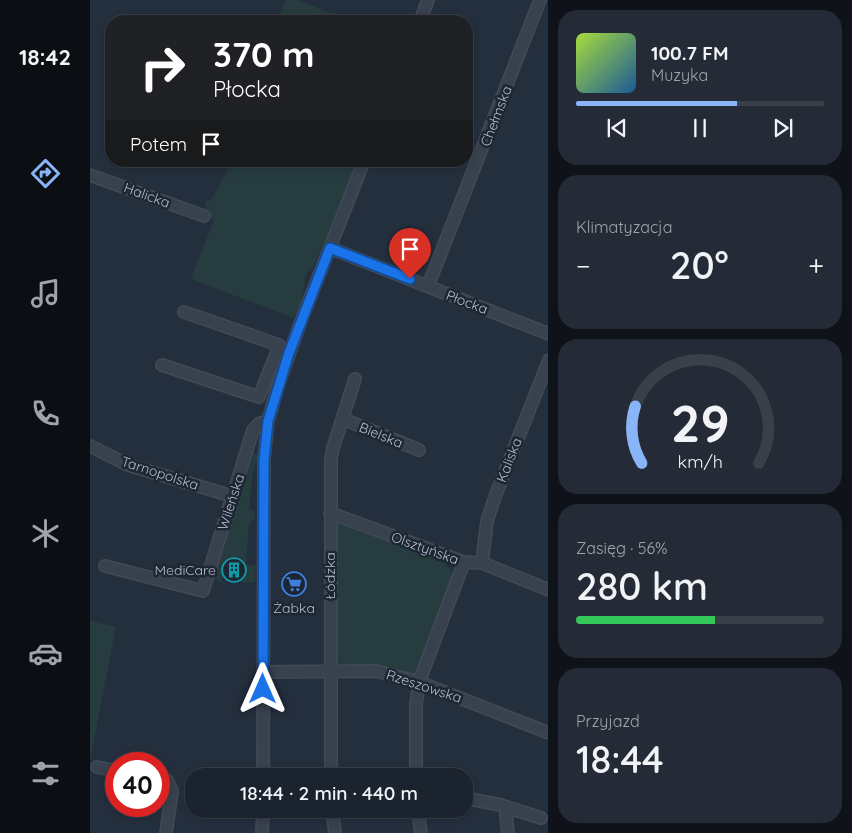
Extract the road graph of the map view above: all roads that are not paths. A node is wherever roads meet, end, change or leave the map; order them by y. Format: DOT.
graph roads {
  1 [pos="428,0"];
  2 [pos="540,0"];
  3 [pos="422,15"];
  4 [pos="362,167"];
  5 [pos="90,175"];
  6 [pos="204,216"];
  7 [pos="330,248"];
  8 [pos="428,286"];
  9 [pos="184,312"];
  10 [pos="548,334"];
  11 [pos="283,351"];
  12 [pos="548,360"];
  13 [pos="162,366"];
  14 [pos="355,379"];
  15 [pos="343,419"];
  16 [pos="268,421"];
  17 [pos="90,446"];
  18 [pos="419,450"];
  19 [pos="232,496"];
  20 [pos="330,513"];
  21 [pos="443,555"];
  22 [pos="464,562"];
  23 [pos="482,564"];
  24 [pos="105,566"];
  25 [pos="456,582"];
  26 [pos="548,590"];
  27 [pos="331,670"];
  28 [pos="263,672"];
  29 [pos="419,682"];
  30 [pos="548,733"];
  31 [pos="97,767"];
  32 [pos="263,768"];
  33 [pos="331,768"];
  34 [pos="416,768"];
  35 [pos="105,769"];
  36 [pos="170,785"];
  37 [pos="473,800"];
  38 [pos="505,807"];
  39 [pos="170,808"];
  40 [pos="169,817"];
  41 [pos="262,818"];
  42 [pos="333,818"];
  43 [pos="419,818"];
  44 [pos="542,818"];
  45 [pos="166,833"];
  46 [pos="262,833"];
  47 [pos="335,833"];
  48 [pos="421,833"];
  49 [pos="508,833"];
  1 -- 3 [label="street"];
  2 -- 8 [label="street, Chełmska"];
  4 -- 7 [label="street"];
  5 -- 6 [label="street, Halicka"];
  7 -- 8 [label="street, Płocka"];
  7 -- 11 [label="street"];
  8 -- 10 [label="street, Płocka"];
  9 -- 11 [label="street"];
  11 -- 13 [label="street"];
  11 -- 16 [label="street"];
  12 -- 23 [label="street, Kaliska"];
  14 -- 15 [label="street, Łódzka"];
  15 -- 18 [label="street, Bielska"];
  15 -- 20 [label="street, Łódzka"];
  16 -- 19 [label="street, Wileńska"];
  16 -- 28 [label="street"];
  17 -- 19 [label="street, Tarnopolska"];
  19 -- 24 [label="street, Wileńska"];
  20 -- 21 [label="street, Olsztyńska"];
  20 -- 27 [label="street, Łódzka"];
  21 -- 22 [label="street, Olsztyńska"];
  21 -- 25 [label="street"];
  22 -- 23 [label="street, Olsztyńska"];
  22 -- 25 [label="street"];
  23 -- 26 [label="street, Olsztyńska"];
  25 -- 29 [label="street"];
  27 -- 28 [label="street, Rzeszowska"];
  27 -- 29 [label="street, Rzeszowska"];
  27 -- 33 [label="street, Łódzka"];
  28 -- 32 [label="street"];
  29 -- 30 [label="street, Rzeszowska"];
  29 -- 34 [label="street"];
  31 -- 35 [label="street"];
  36 -- 39 [label="street"];
  37 -- 38 [label="street"];
  38 -- 44 [label="street"];
  38 -- 49 [label="street"];
  40 -- 45 [label="street"];
  41 -- 46 [label="street"];
  42 -- 47 [label="street"];
  43 -- 48 [label="street"];
}
